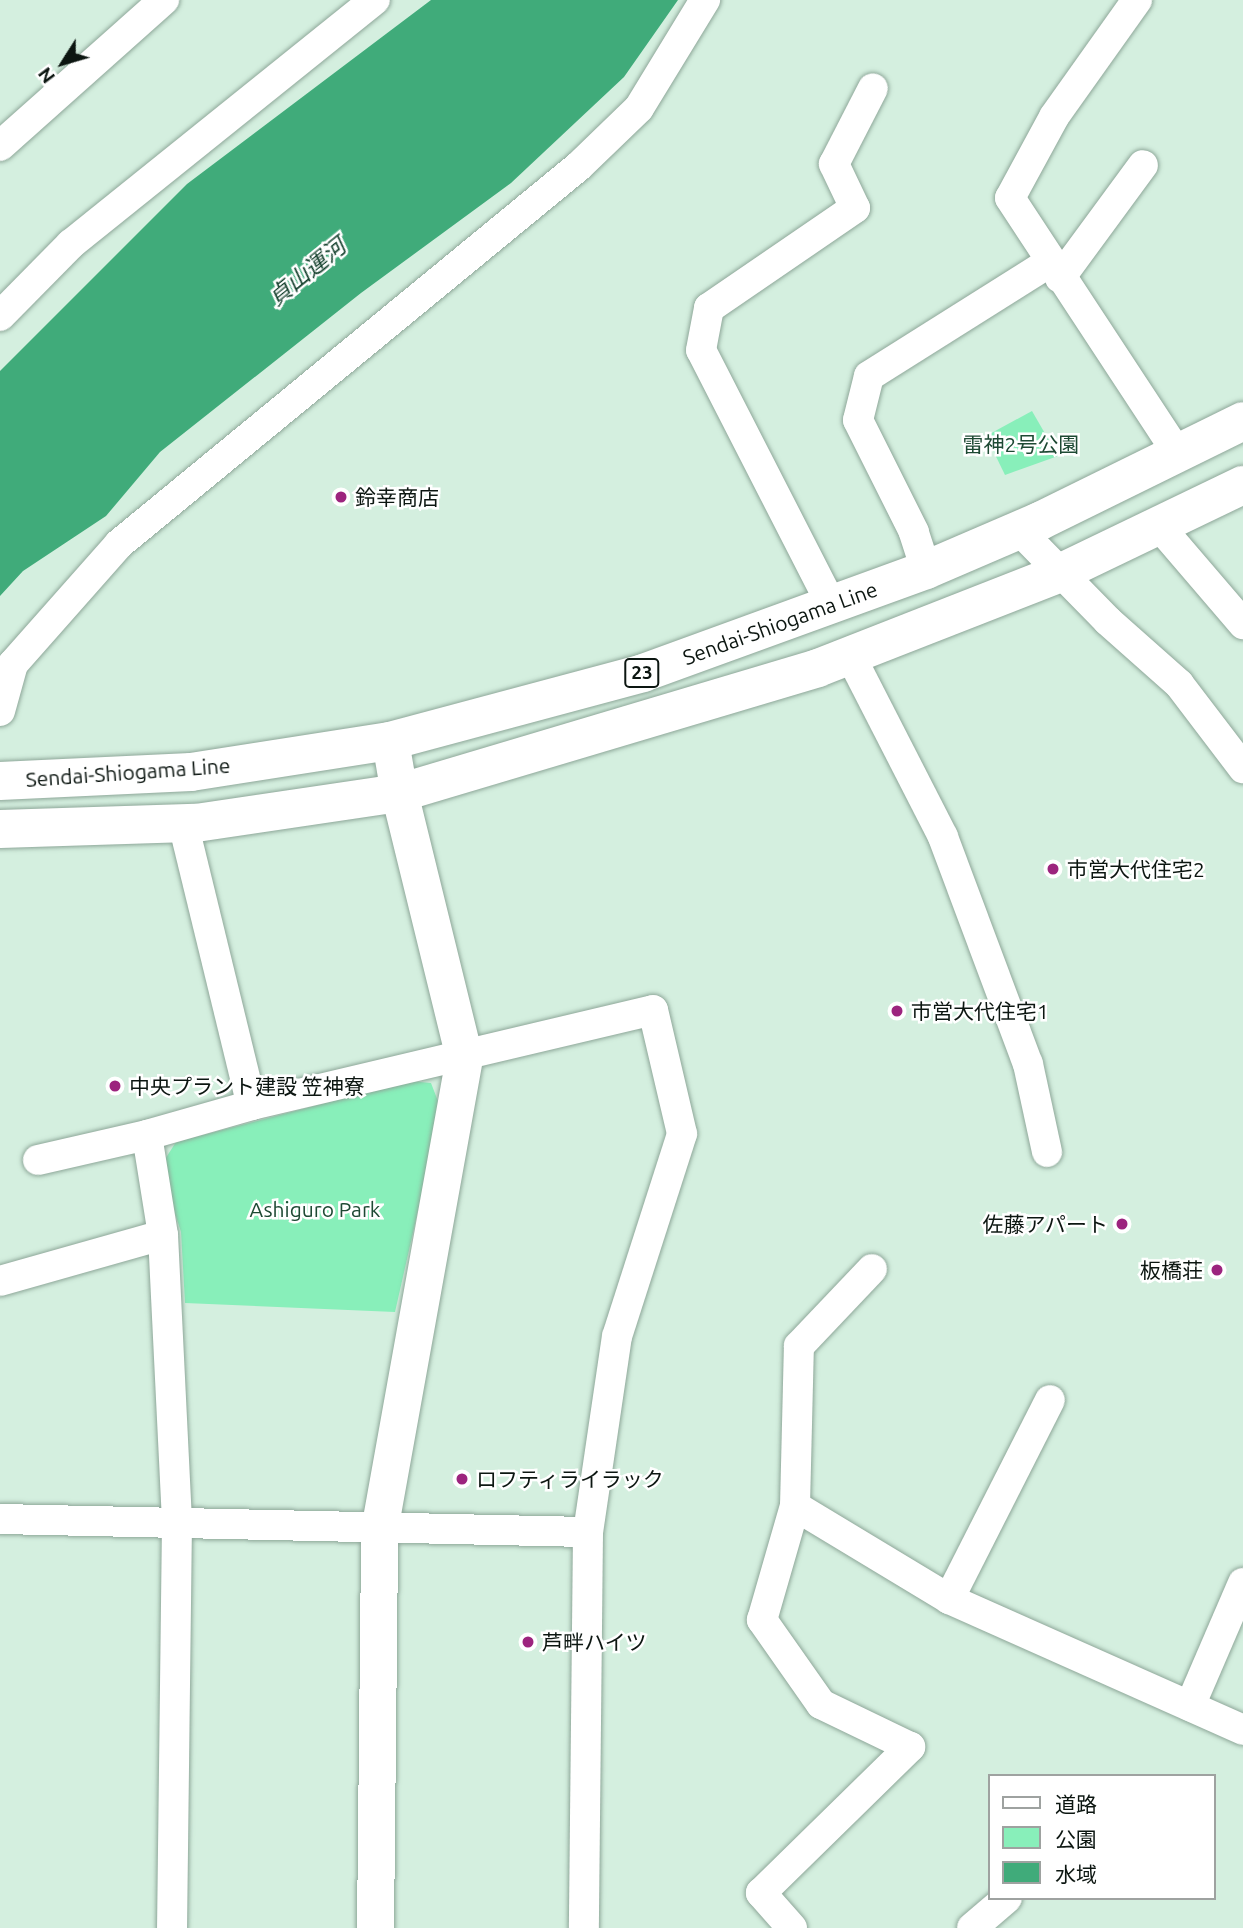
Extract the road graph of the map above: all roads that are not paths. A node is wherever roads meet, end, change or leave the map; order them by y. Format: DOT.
graph roads {
  1 [pos="164,0"];
  2 [pos="376,0"];
  3 [pos="705,0"];
  4 [pos="1137,0"];
  5 [pos="873,88"];
  6 [pos="0,146"];
  7 [pos="1143,165"];
  8 [pos="1055,270"];
  9 [pos="0,316"];
  10 [pos="1243,421"];
  11 [pos="1180,455"];
  12 [pos="1243,485"];
  13 [pos="1160,527"];
  14 [pos="1018,530"];
  15 [pos="926,570"];
  16 [pos="1060,573"];
  17 [pos="831,604"];
  18 [pos="1243,624"];
  19 [pos="850,655"];
  20 [pos="0,711"];
  21 [pos="390,741"];
  22 [pos="1243,768"];
  23 [pos="0,781"];
  24 [pos="399,793"];
  25 [pos="0,815"];
  26 [pos="183,823"];
  27 [pos="0,829"];
  28 [pos="464,1057"];
  29 [pos="252,1105"];
  30 [pos="147,1135"];
  31 [pos="1047,1152"];
  32 [pos="38,1160"];
  33 [pos="163,1235"];
  34 [pos="872,1269"];
  35 [pos="0,1282"];
  36 [pos="1050,1400"];
  37 [pos="794,1506"];
  38 [pos="0,1519"];
  39 [pos="177,1522"];
  40 [pos="379,1530"];
  41 [pos="588,1532"];
  42 [pos="1243,1583"];
  43 [pos="949,1599"];
  44 [pos="1190,1706"];
  45 [pos="1243,1730"];
  46 [pos="1005,1900"];
  47 [pos="172,1928"];
  48 [pos="375,1928"];
  49 [pos="583,1928"];
  50 [pos="792,1928"];
  51 [pos="972,1928"];
  1 -- 6 [label="street"];
  2 -- 9 [label="street"];
  3 -- 20 [label="street"];
  4 -- 8 [label="street"];
  5 -- 17 [label="street"];
  7 -- 8 [label="street"];
  8 -- 11 [label="street"];
  8 -- 15 [label="street"];
  10 -- 11 [label="main road, Sendai-Shiogama Line / 23"];
  11 -- 14 [label="main road, Sendai-Shiogama Line / 23"];
  12 -- 13 [label="main road, 23"];
  13 -- 16 [label="main road, 23"];
  13 -- 18 [label="street"];
  14 -- 15 [label="main road, Sendai-Shiogama Line / 23"];
  14 -- 16 [label="street"];
  15 -- 17 [label="main road, Sendai-Shiogama Line / 23"];
  16 -- 19 [label="main road, 23"];
  16 -- 22 [label="street"];
  17 -- 21 [label="main road, Sendai-Shiogama Line / 23"];
  19 -- 24 [label="main road, 23"];
  19 -- 31 [label="street"];
  21 -- 23 [label="main road, Sendai-Shiogama Line / 23"];
  21 -- 24 [label="street"];
  24 -- 26 [label="main road, 23"];
  24 -- 28 [label="street"];
  25 -- 27 [label="street"];
  26 -- 27 [label="main road, 23"];
  26 -- 29 [label="street"];
  28 -- 29 [label="street"];
  28 -- 40 [label="street"];
  28 -- 41 [label="street"];
  29 -- 30 [label="street"];
  30 -- 32 [label="street"];
  30 -- 33 [label="street"];
  33 -- 35 [label="street"];
  33 -- 39 [label="street"];
  34 -- 37 [label="street"];
  36 -- 43 [label="street"];
  37 -- 43 [label="street"];
  37 -- 50 [label="street"];
  38 -- 39 [label="street"];
  39 -- 40 [label="street"];
  39 -- 47 [label="street"];
  40 -- 41 [label="street"];
  40 -- 48 [label="street"];
  41 -- 49 [label="street"];
  42 -- 44 [label="street"];
  43 -- 44 [label="street"];
  44 -- 45 [label="street"];
  46 -- 51 [label="street"];
}
